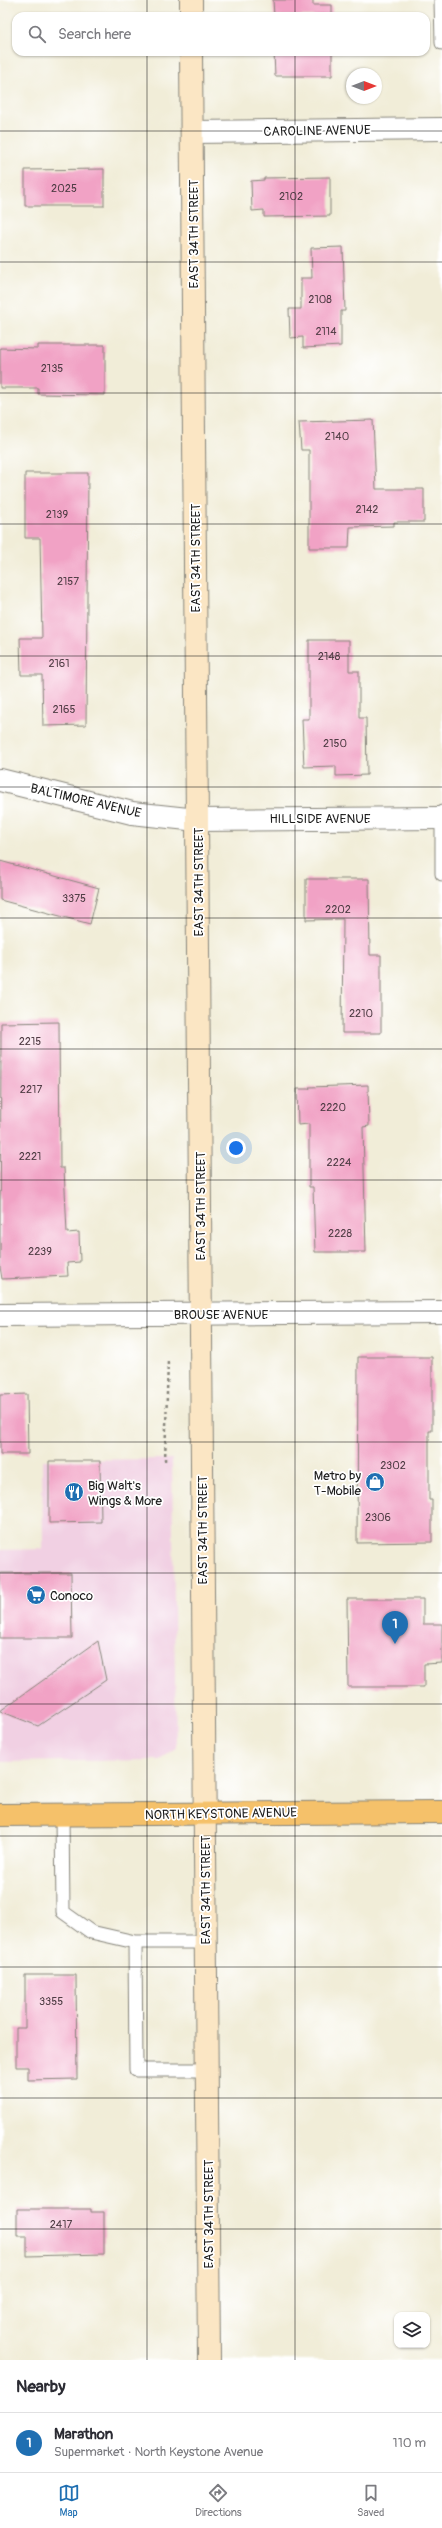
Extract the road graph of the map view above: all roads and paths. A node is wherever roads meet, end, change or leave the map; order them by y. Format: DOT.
graph roads {
  1 [pos="191,0"];
  2 [pos="441,0"];
  3 [pos="191,12"];
  4 [pos="442,43"];
  5 [pos="191,56"];
  6 [pos="442,129"];
  7 [pos="192,132"];
  8 [pos="0,780"];
  9 [pos="442,810"];
  10 [pos="442,818"];
  11 [pos="197,820"];
  12 [pos="442,874"];
  13 [pos="442,1312"];
  14 [pos="201,1314"];
  15 [pos="0,1315"];
  16 [pos="168,1360"];
  17 [pos="165,1461"];
  18 [pos="442,1812"];
  19 [pos="62,1814"];
  20 [pos="205,1814"];
  21 [pos="0,1815"];
  22 [pos="135,1942"];
  23 [pos="205,1942"];
  24 [pos="206,2070"];
  25 [pos="209,2360"];
  1 -- 3 [label="main road"];
  2 -- 4 [label="lane"];
  5 -- 7 [label="main road, EAST 34TH STREET"];
  6 -- 7 [label="street, CAROLINE AVENUE"];
  7 -- 11 [label="main road, EAST 34TH STREET"];
  8 -- 11 [label="street, BALTIMORE AVENUE"];
  9 -- 10 [label="lane"];
  10 -- 11 [label="street, HILLSIDE AVENUE"];
  10 -- 12 [label="lane"];
  11 -- 14 [label="main road, EAST 34TH STREET"];
  13 -- 14 [label="street, BROUSE AVENUE"];
  14 -- 15 [label="street, BROUSE AVENUE"];
  14 -- 20 [label="main road, EAST 34TH STREET"];
  16 -- 17 [label="path"];
  18 -- 20 [label="main road, NORTH KEYSTONE AVENUE"];
  19 -- 20 [label="main road, NORTH KEYSTONE AVENUE"];
  19 -- 21 [label="main road, NORTH KEYSTONE AVENUE"];
  19 -- 22 [label="lane"];
  20 -- 23 [label="main road, EAST 34TH STREET"];
  22 -- 23 [label="lane"];
  22 -- 24 [label="lane"];
  23 -- 24 [label="main road, EAST 34TH STREET"];
  24 -- 25 [label="main road, EAST 34TH STREET"];
}
